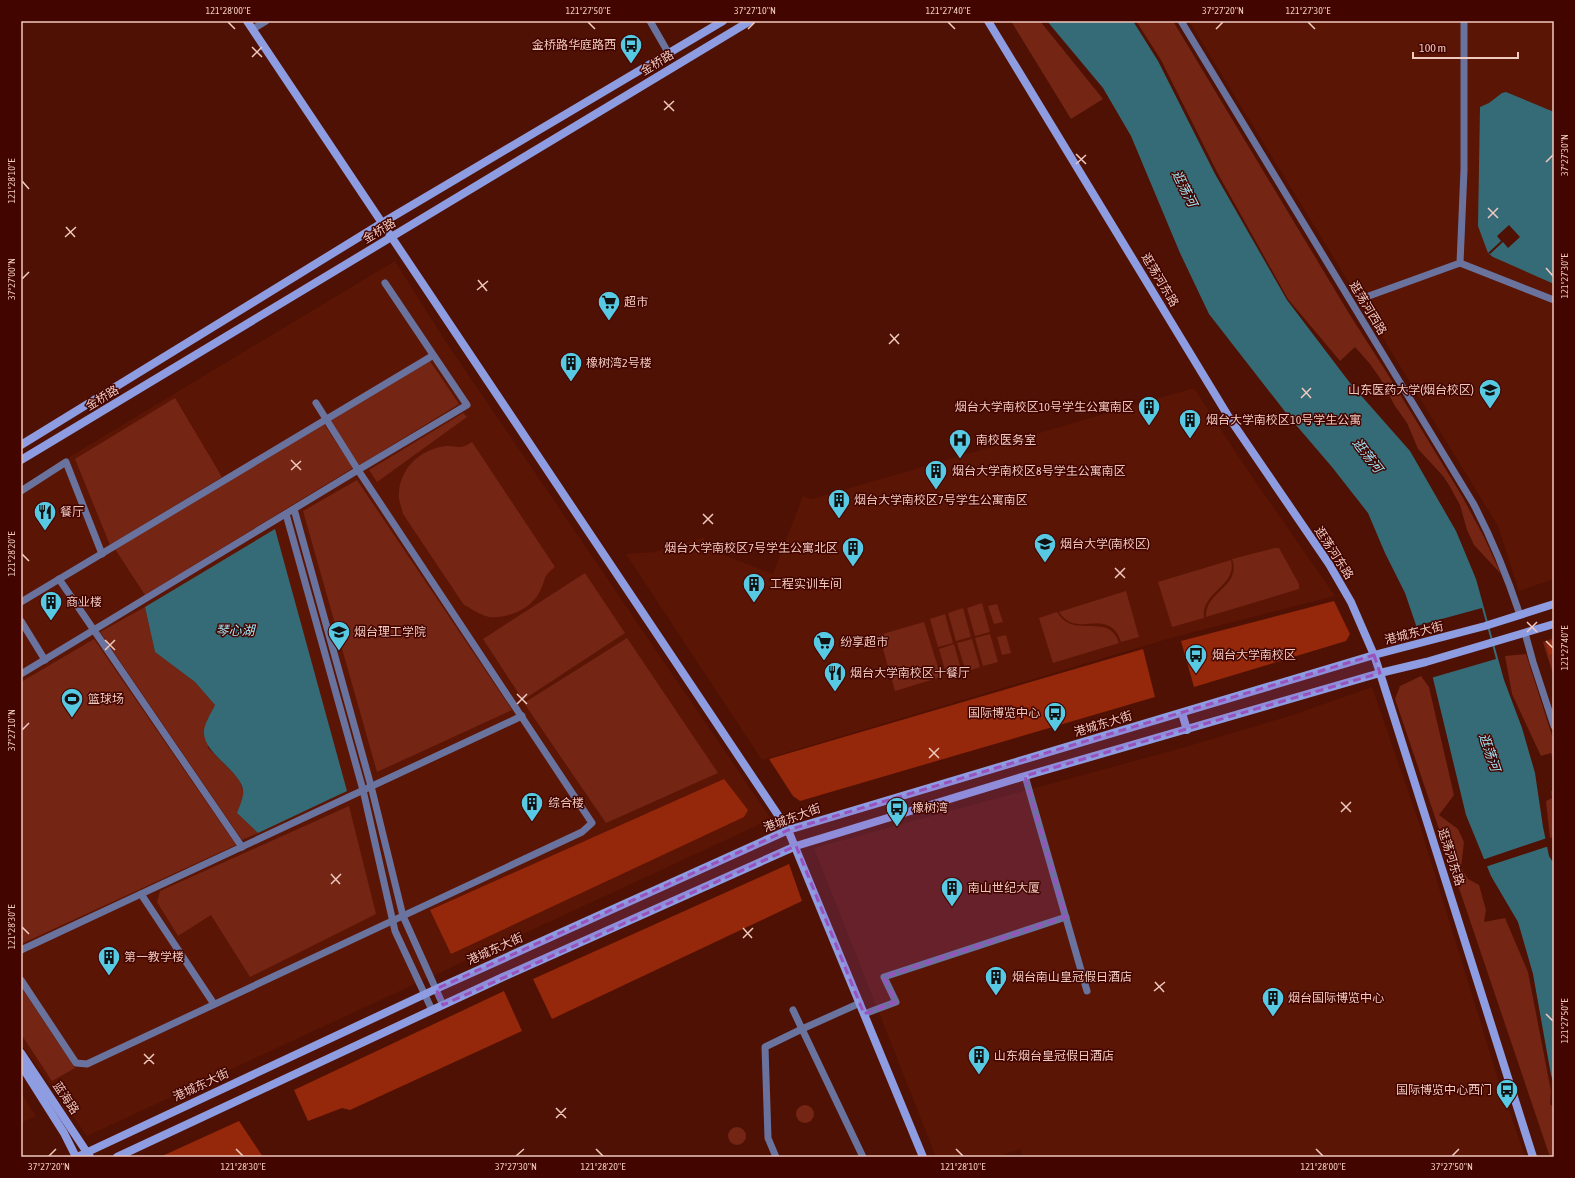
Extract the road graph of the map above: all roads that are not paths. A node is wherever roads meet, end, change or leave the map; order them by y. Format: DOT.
graph roads {
  1 [pos="247,21"];
  2 [pos="266,21"];
  3 [pos="650,21"];
  4 [pos="723,21"];
  5 [pos="750,21"];
  6 [pos="988,21"];
  7 [pos="1181,21"];
  8 [pos="1464,21"];
  9 [pos="253,29"];
  10 [pos="669,54"];
  11 [pos="382,223"];
  12 [pos="392,238"];
  13 [pos="1460,263"];
  14 [pos="385,283"];
  15 [pos="1366,297"];
  16 [pos="1554,300"];
  17 [pos="432,356"];
  18 [pos="316,403"];
  19 [pos="21,445"];
  20 [pos="21,460"];
  21 [pos="358,470"];
  22 [pos="21,491"];
  23 [pos="294,509"];
  24 [pos="286,514"];
  25 [pos="102,554"];
  26 [pos="59,579"];
  27 [pos="21,602"];
  28 [pos="1554,604"];
  29 [pos="1520,615"];
  30 [pos="21,621"];
  31 [pos="1554,624"];
  32 [pos="94,630"];
  33 [pos="1526,633"];
  34 [pos="1374,655"];
  35 [pos="45,660"];
  36 [pos="1380,673"];
  37 [pos="21,674"];
  38 [pos="1182,713"];
  39 [pos="522,716"];
  40 [pos="1554,726"];
  41 [pos="1187,730"];
  42 [pos="1025,776"];
  43 [pos="371,786"];
  44 [pos="363,790"];
  45 [pos="788,830"];
  46 [pos="796,846"];
  47 [pos="242,847"];
  48 [pos="141,894"];
  49 [pos="403,916"];
  50 [pos="1066,917"];
  51 [pos="393,921"];
  52 [pos="21,950"];
  53 [pos="21,980"];
  54 [pos="436,989"];
  55 [pos="1087,991"];
  56 [pos="425,994"];
  57 [pos="214,1004"];
  58 [pos="860,1004"];
  59 [pos="443,1005"];
  60 [pos="432,1010"];
  61 [pos="793,1010"];
  62 [pos="864,1014"];
  63 [pos="802,1029"];
  64 [pos="21,1053"];
  65 [pos="21,1065"];
  66 [pos="88,1154"];
  67 [pos="77,1157"];
  68 [pos="117,1157"];
  69 [pos="776,1157"];
  70 [pos="863,1157"];
  71 [pos="922,1157"];
  72 [pos="1533,1157"];
  1 -- 9 [label="street"];
  2 -- 9 [label="street"];
  3 -- 10 [label="street"];
  4 -- 10 [label="street, 金桥路"];
  5 -- 12 [label="street, 金桥路"];
  6 -- 34 [label="street, 逛荡河东路"];
  7 -- 29 [label="street, 逛荡河西路"];
  8 -- 13 [label="street"];
  9 -- 11 [label="street"];
  10 -- 11 [label="street, 金桥路"];
  11 -- 12 [label="street"];
  11 -- 19 [label="street, 金桥路"];
  12 -- 20 [label="street, 金桥路"];
  12 -- 45 [label="street"];
  13 -- 15 [label="street"];
  13 -- 16 [label="street"];
  14 -- 17 [label="street"];
  17 -- 21 [label="street"];
  17 -- 25 [label="street"];
  18 -- 21 [label="street"];
  21 -- 23 [label="street"];
  21 -- 39 [label="street"];
  22 -- 25 [label="street"];
  23 -- 24 [label="street"];
  23 -- 43 [label="street"];
  24 -- 32 [label="street"];
  24 -- 44 [label="street"];
  25 -- 26 [label="street"];
  26 -- 27 [label="street"];
  26 -- 32 [label="street"];
  28 -- 29 [label="street, 港城东大街"];
  29 -- 34 [label="street, 港城东大街"];
  30 -- 35 [label="street"];
  31 -- 33 [label="street"];
  32 -- 35 [label="street"];
  32 -- 47 [label="street"];
  33 -- 36 [label="street"];
  33 -- 40 [label="street"];
  34 -- 36 [label="street, 逛荡河东路"];
  34 -- 38 [label="street, 港城东大街"];
  35 -- 37 [label="street"];
  36 -- 41 [label="street"];
  36 -- 72 [label="street, 逛荡河东路"];
  38 -- 41 [label="street"];
  38 -- 45 [label="street, 港城东大街"];
  39 -- 43 [label="street"];
  39 -- 49 [label="street"];
  41 -- 42 [label="street"];
  42 -- 46 [label="street"];
  42 -- 50 [label="street"];
  43 -- 44 [label="street"];
  43 -- 49 [label="street"];
  44 -- 47 [label="street"];
  44 -- 51 [label="street"];
  45 -- 46 [label="street"];
  45 -- 54 [label="street, 港城东大街"];
  46 -- 58 [label="street"];
  46 -- 59 [label="street"];
  47 -- 48 [label="street"];
  48 -- 52 [label="street"];
  48 -- 57 [label="street"];
  49 -- 51 [label="street"];
  49 -- 54 [label="street"];
  50 -- 55 [label="street"];
  50 -- 62 [label="street"];
  51 -- 56 [label="street"];
  51 -- 57 [label="street"];
  53 -- 57 [label="street"];
  54 -- 56 [label="street, 港城东大街"];
  54 -- 59 [label="street"];
  56 -- 60 [label="street"];
  56 -- 66 [label="street, 港城东大街"];
  58 -- 62 [label="street"];
  58 -- 63 [label="street"];
  59 -- 60 [label="street"];
  60 -- 68 [label="street"];
  61 -- 63 [label="street"];
  62 -- 71 [label="street"];
  63 -- 69 [label="street"];
  63 -- 70 [label="street"];
  64 -- 66 [label="street, 蓝海路"];
  65 -- 67 [label="street, 蓝海路"];
  66 -- 67 [label="street, 港城东大街"];
}
